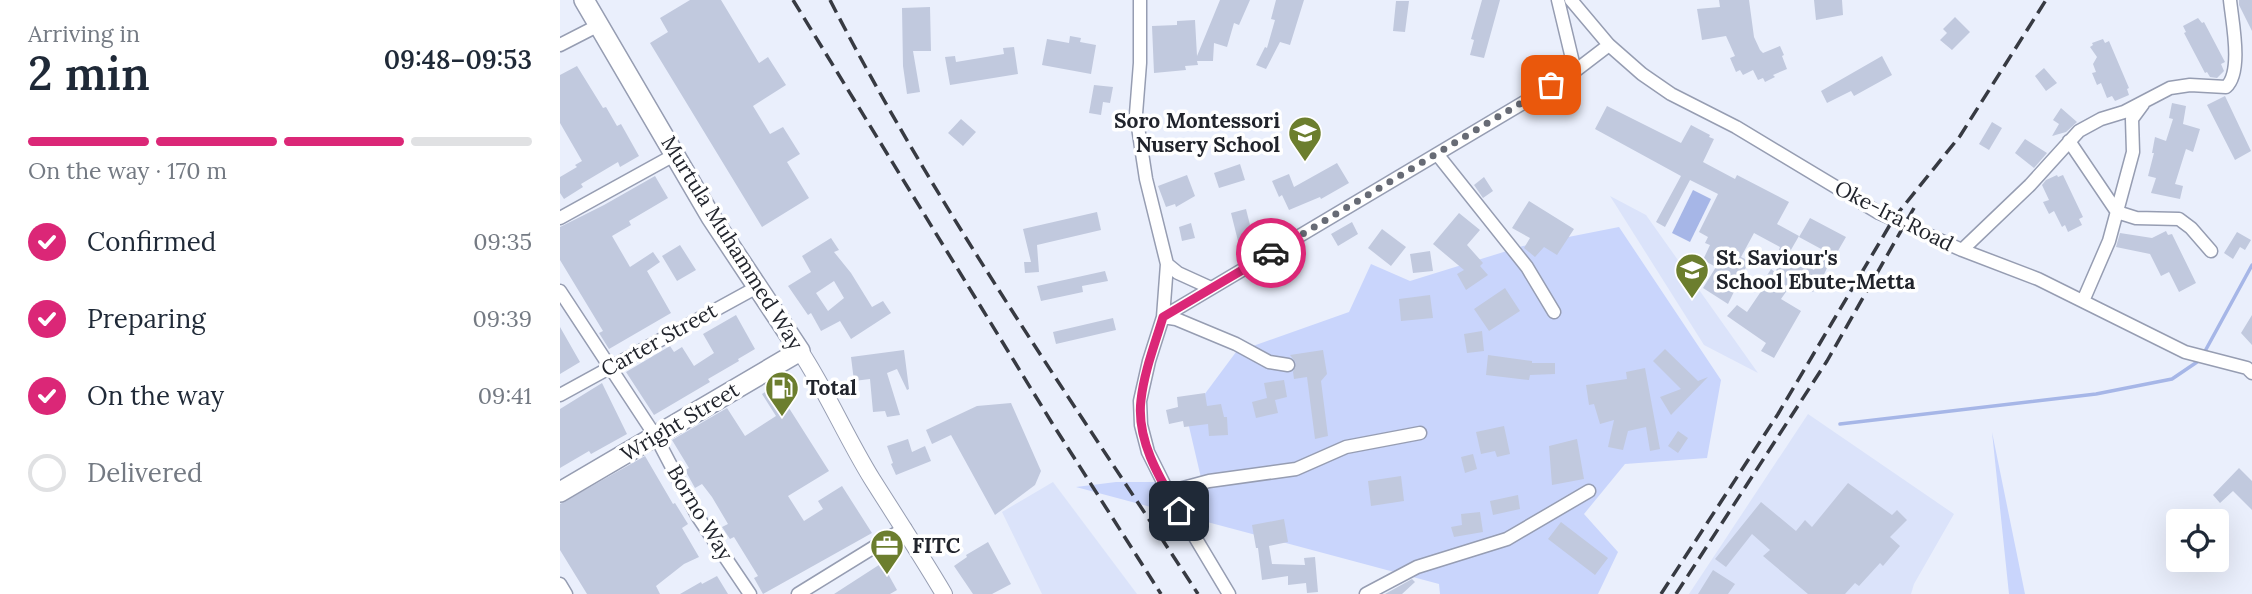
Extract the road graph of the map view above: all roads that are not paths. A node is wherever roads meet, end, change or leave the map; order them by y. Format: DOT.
graph roads {
  1 [pos="584,0"];
  2 [pos="1140,0"];
  3 [pos="1558,0"];
  4 [pos="1571,0"];
  5 [pos="2230,0"];
  6 [pos="599,25"];
  7 [pos="560,45"];
  8 [pos="1609,46"];
  9 [pos="1574,71"];
  10 [pos="2145,101"];
  11 [pos="2068,141"];
  12 [pos="676,154"];
  13 [pos="1437,154"];
  14 [pos="2117,212"];
  15 [pos="560,218"];
  16 [pos="1962,250"];
  17 [pos="2211,251"];
  18 [pos="1167,264"];
  19 [pos="758,286"];
  20 [pos="1211,288"];
  21 [pos="560,291"];
  22 [pos="2083,301"];
  23 [pos="1554,312"];
  24 [pos="1163,317"];
  25 [pos="800,351"];
  26 [pos="1288,365"];
  27 [pos="610,366"];
  28 [pos="2250,368"];
  29 [pos="560,395"];
  30 [pos="1420,433"];
  31 [pos="656,437"];
  32 [pos="1589,491"];
  33 [pos="560,492"];
  34 [pos="1168,492"];
  35 [pos="905,528"];
  36 [pos="560,584"];
  37 [pos="566,594"];
  38 [pos="750,594"];
  39 [pos="798,594"];
  40 [pos="944,594"];
  41 [pos="1228,594"];
  42 [pos="1366,594"];
  1 -- 6 [label="highway, Murtula Muhammed Way"];
  2 -- 18 [label="street"];
  3 -- 9 [label="street"];
  4 -- 8 [label="street, Oke-Ira Road"];
  5 -- 10 [label="street"];
  6 -- 7 [label="street"];
  6 -- 12 [label="highway, Murtula Muhammed Way"];
  8 -- 9 [label="street"];
  8 -- 16 [label="street, Oke-Ira Road"];
  9 -- 13 [label="street"];
  10 -- 11 [label="street"];
  10 -- 14 [label="street"];
  11 -- 14 [label="street"];
  11 -- 16 [label="street"];
  12 -- 15 [label="street"];
  12 -- 19 [label="highway, Murtula Muhammed Way"];
  13 -- 20 [label="street"];
  13 -- 23 [label="street"];
  14 -- 17 [label="street"];
  14 -- 22 [label="street"];
  16 -- 22 [label="street, Oke-Ira Road"];
  18 -- 20 [label="street"];
  18 -- 24 [label="street"];
  19 -- 25 [label="highway, Murtula Muhammed Way"];
  19 -- 27 [label="street, Carter Street"];
  20 -- 24 [label="street"];
  21 -- 27 [label="street, Borno Way"];
  22 -- 28 [label="street, Oke-Ira Road"];
  24 -- 26 [label="street"];
  24 -- 34 [label="street"];
  25 -- 31 [label="highway, Wright Street"];
  25 -- 35 [label="main road, Murtula Muhammed Way"];
  27 -- 29 [label="street, Carter Street"];
  27 -- 31 [label="street, Borno Way"];
  30 -- 34 [label="street"];
  31 -- 33 [label="highway, Wright Street"];
  31 -- 38 [label="street, Borno Way"];
  32 -- 42 [label="street"];
  34 -- 41 [label="street"];
  35 -- 39 [label="street"];
  35 -- 40 [label="main road, Murtula Muhammed Way"];
  36 -- 37 [label="street"];
}
